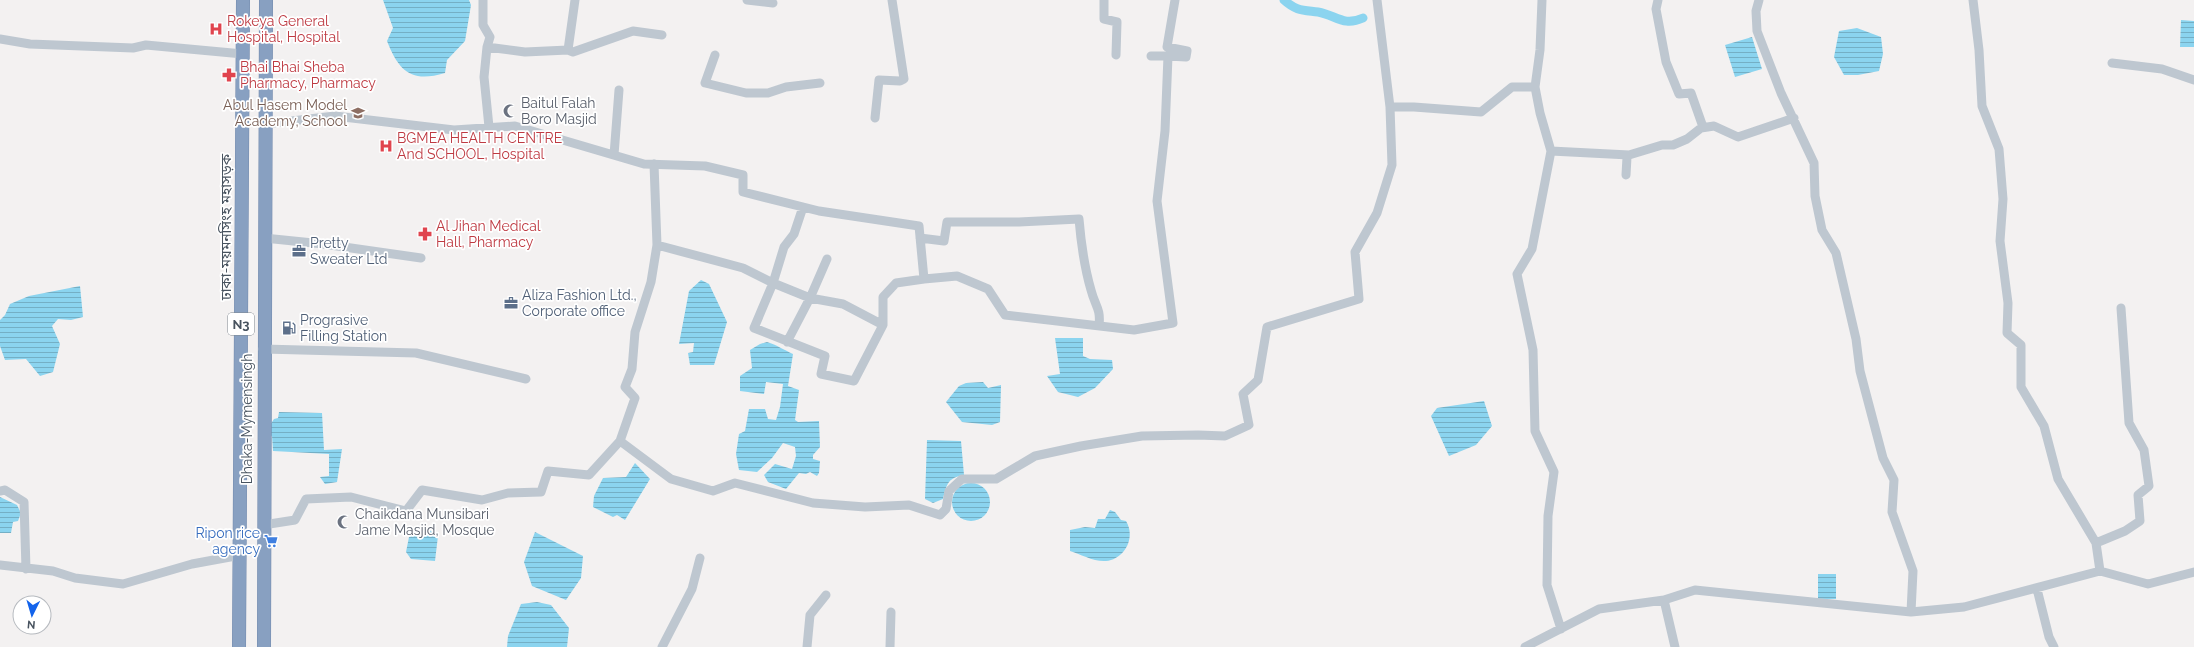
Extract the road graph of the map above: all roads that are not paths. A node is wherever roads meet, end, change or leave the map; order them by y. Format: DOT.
graph roads {
  1 [pos="243,0"];
  2 [pos="266,0"];
  3 [pos="483,0"];
  4 [pos="575,0"];
  5 [pos="751,0"];
  6 [pos="892,0"];
  7 [pos="1104,0"];
  8 [pos="1175,0"];
  9 [pos="1377,0"];
  10 [pos="1542,0"];
  11 [pos="1658,0"];
  12 [pos="1758,0"];
  13 [pos="1973,0"];
  14 [pos="773,3"];
  15 [pos="662,35"];
  16 [pos="0,39"];
  17 [pos="487,48"];
  18 [pos="568,50"];
  19 [pos="243,54"];
  20 [pos="716,55"];
  21 [pos="1116,55"];
  22 [pos="1151,56"];
  23 [pos="1168,56"];
  24 [pos="2112,63"];
  25 [pos="2194,80"];
  26 [pos="820,83"];
  27 [pos="1535,87"];
  28 [pos="619,90"];
  29 [pos="1390,107"];
  30 [pos="875,118"];
  31 [pos="1794,118"];
  32 [pos="264,124"];
  33 [pos="489,127"];
  34 [pos="1703,127"];
  35 [pos="1551,151"];
  36 [pos="614,155"];
  37 [pos="1629,155"];
  38 [pos="654,164"];
  39 [pos="1626,175"];
  40 [pos="803,207"];
  41 [pos="264,238"];
  42 [pos="920,238"];
  43 [pos="658,245"];
  44 [pos="421,258"];
  45 [pos="827,259"];
  46 [pos="924,279"];
  47 [pos="773,283"];
  48 [pos="810,298"];
  49 [pos="2121,308"];
  50 [pos="883,325"];
  51 [pos="1099,326"];
  52 [pos="787,342"];
  53 [pos="263,349"];
  54 [pos="526,379"];
  55 [pos="620,442"];
  56 [pos="0,491"];
  57 [pos="263,525"];
  58 [pos="2096,543"];
  59 [pos="241,555"];
  60 [pos="700,558"];
  61 [pos="0,565"];
  62 [pos="26,569"];
  63 [pos="2100,571"];
  64 [pos="2194,572"];
  65 [pos="2038,589"];
  66 [pos="826,595"];
  67 [pos="1664,600"];
  68 [pos="891,612"];
  69 [pos="1911,612"];
  70 [pos="1561,629"];
  71 [pos="239,647"];
  72 [pos="264,647"];
  73 [pos="662,647"];
  74 [pos="807,647"];
  75 [pos="890,647"];
  76 [pos="1525,647"];
  77 [pos="1675,647"];
  78 [pos="2054,647"];
  1 -- 19 [label="highway, ঢাকা-ময়মনসিংহ মহাসড়ক / N3"];
  2 -- 32 [label="highway, Dhaka-Mymensingh / N3"];
  3 -- 17 [label="street"];
  4 -- 18 [label="street"];
  5 -- 14 [label="street"];
  6 -- 30 [label="street"];
  7 -- 21 [label="street"];
  8 -- 23 [label="street"];
  9 -- 29 [label="street"];
  10 -- 27 [label="street"];
  11 -- 34 [label="street"];
  12 -- 31 [label="street"];
  13 -- 58 [label="street"];
  15 -- 18 [label="street"];
  16 -- 19 [label="street"];
  17 -- 18 [label="street"];
  17 -- 33 [label="street"];
  19 -- 59 [label="highway, ঢাকা-ময়মনসিংহ মহাসড়ক / N3"];
  20 -- 26 [label="street"];
  22 -- 23 [label="street"];
  23 -- 51 [label="street"];
  24 -- 25 [label="street"];
  27 -- 29 [label="street"];
  27 -- 35 [label="street"];
  28 -- 36 [label="street"];
  29 -- 55 [label="street"];
  31 -- 34 [label="street"];
  31 -- 69 [label="street"];
  32 -- 33 [label="street"];
  32 -- 41 [label="highway, Dhaka-Mymensingh / N3"];
  33 -- 36 [label="street"];
  34 -- 37 [label="street"];
  35 -- 37 [label="street"];
  35 -- 70 [label="street"];
  36 -- 38 [label="street"];
  37 -- 39 [label="street"];
  38 -- 40 [label="street"];
  38 -- 43 [label="street"];
  40 -- 42 [label="street"];
  40 -- 47 [label="street"];
  41 -- 44 [label="street"];
  41 -- 53 [label="highway, Dhaka-Mymensingh / N3"];
  42 -- 46 [label="street"];
  42 -- 51 [label="street"];
  43 -- 47 [label="street"];
  43 -- 55 [label="street"];
  45 -- 48 [label="street"];
  46 -- 50 [label="street"];
  46 -- 51 [label="street"];
  47 -- 48 [label="street"];
  47 -- 52 [label="street"];
  48 -- 50 [label="street"];
  48 -- 52 [label="street"];
  49 -- 58 [label="street"];
  50 -- 52 [label="street"];
  53 -- 54 [label="street"];
  53 -- 57 [label="highway, Dhaka-Mymensingh / N3"];
  55 -- 57 [label="street"];
  56 -- 62 [label="street"];
  57 -- 72 [label="highway, Dhaka-Mymensingh / N3"];
  58 -- 63 [label="street"];
  59 -- 62 [label="street"];
  59 -- 71 [label="highway, ঢাকা-ময়মনসিংহ মহাসড়ক / N3"];
  60 -- 73 [label="street"];
  61 -- 62 [label="street"];
  63 -- 64 [label="street"];
  63 -- 65 [label="street"];
  65 -- 69 [label="street"];
  65 -- 78 [label="street"];
  66 -- 74 [label="street"];
  67 -- 69 [label="street"];
  67 -- 70 [label="street"];
  67 -- 77 [label="street"];
  68 -- 75 [label="street"];
  70 -- 76 [label="street"];
}
